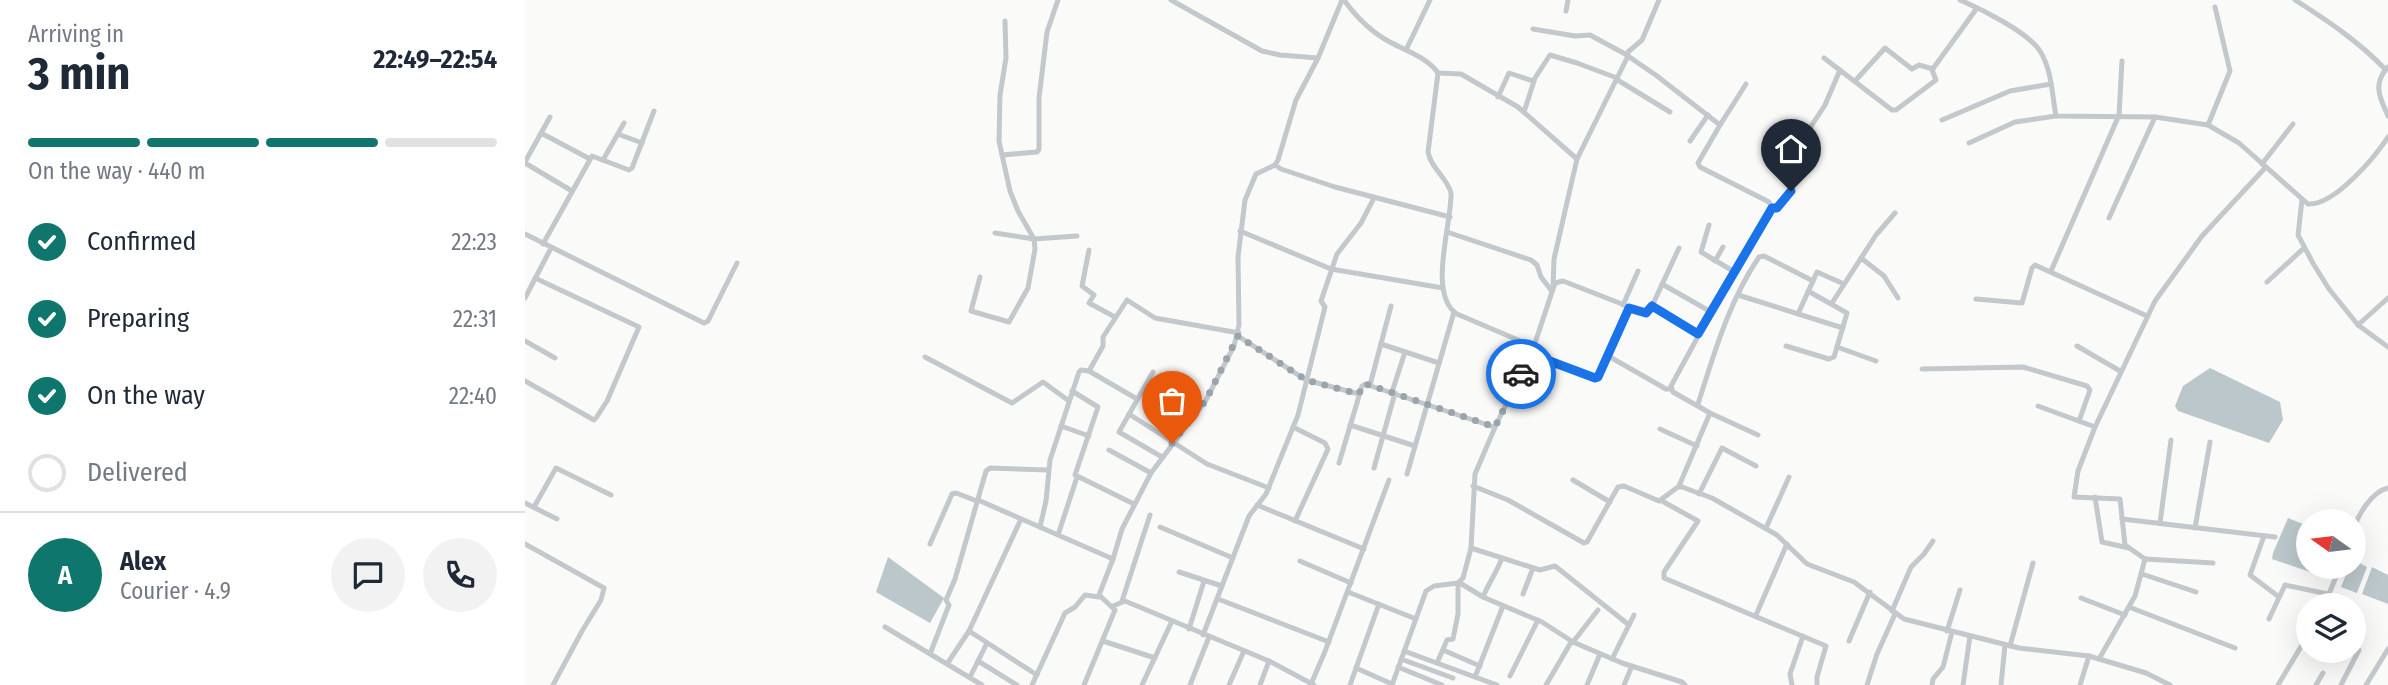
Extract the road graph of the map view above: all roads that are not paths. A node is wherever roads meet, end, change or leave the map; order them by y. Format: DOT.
graph roads {
  1 [pos="1058,0"];
  2 [pos="1171,0"];
  3 [pos="1343,0"];
  4 [pos="1430,0"];
  5 [pos="1569,0"];
  6 [pos="1659,0"];
  7 [pos="1960,0"];
  8 [pos="2295,0"];
  9 [pos="1977,8"];
  10 [pos="2215,8"];
  11 [pos="1566,11"];
  12 [pos="1005,22"];
  13 [pos="1533,29"];
  14 [pos="1406,50"];
  15 [pos="1628,56"];
  16 [pos="1318,58"];
  17 [pos="1824,58"];
  18 [pos="2122,61"];
  19 [pos="2387,68"];
  20 [pos="1933,69"];
  21 [pos="1840,70"];
  22 [pos="1438,73"];
  23 [pos="1617,79"];
  24 [pos="1533,81"];
  25 [pos="1855,81"];
  26 [pos="2051,83"];
  27 [pos="1746,84"];
  28 [pos="1498,97"];
  29 [pos="654,111"];
  30 [pos="1524,112"];
  31 [pos="1670,112"];
  32 [pos="1708,115"];
  33 [pos="2119,115"];
  34 [pos="2056,116"];
  35 [pos="550,117"];
  36 [pos="2155,117"];
  37 [pos="2388,117"];
  38 [pos="1942,120"];
  39 [pos="624,123"];
  40 [pos="2293,124"];
  41 [pos="1720,125"];
  42 [pos="2208,125"];
  43 [pos="1808,131"];
  44 [pos="541,133"];
  45 [pos="618,134"];
  46 [pos="2388,137"];
  47 [pos="1691,141"];
  48 [pos="642,143"];
  49 [pos="1969,143"];
  50 [pos="1002,155"];
  51 [pos="590,159"];
  52 [pos="1577,159"];
  53 [pos="603,160"];
  54 [pos="525,163"];
  55 [pos="1275,165"];
  56 [pos="2264,166"];
  57 [pos="572,191"];
  58 [pos="1791,191"];
  59 [pos="1374,198"];
  60 [pos="2302,200"];
  61 [pos="1772,208"];
  62 [pos="1895,213"];
  63 [pos="1450,217"];
  64 [pos="2109,218"];
  65 [pos="1709,225"];
  66 [pos="1240,231"];
  67 [pos="1447,232"];
  68 [pos="995,233"];
  69 [pos="525,234"];
  70 [pos="1077,236"];
  71 [pos="1034,239"];
  72 [pos="543,244"];
  73 [pos="1723,247"];
  74 [pos="551,248"];
  75 [pos="1679,248"];
  76 [pos="2304,248"];
  77 [pos="1089,250"];
  78 [pos="1861,258"];
  79 [pos="1715,261"];
  80 [pos="737,263"];
  81 [pos="1331,269"];
  82 [pos="1638,271"];
  83 [pos="1733,271"];
  84 [pos="2051,271"];
  85 [pos="980,277"];
  86 [pos="535,278"];
  87 [pos="1812,281"];
  88 [pos="2267,282"];
  89 [pos="1662,284"];
  90 [pos="1844,284"];
  91 [pos="1443,288"];
  92 [pos="1552,289"];
  93 [pos="1808,291"];
  94 [pos="1738,295"];
  95 [pos="525,298"];
  96 [pos="1898,298"];
  97 [pos="2388,298"];
  98 [pos="1976,299"];
  99 [pos="1832,303"];
  100 [pos="1391,306"];
  101 [pos="1626,306"];
  102 [pos="1652,306"];
  103 [pos="1454,312"];
  104 [pos="1710,312"];
  105 [pos="1798,314"];
  106 [pos="2147,316"];
  107 [pos="1115,317"];
  108 [pos="2358,325"];
  109 [pos="1843,328"];
  110 [pos="1698,334"];
  111 [pos="1238,335"];
  112 [pos="525,341"];
  113 [pos="1381,344"];
  114 [pos="1786,346"];
  115 [pos="2077,346"];
  116 [pos="1836,347"];
  117 [pos="2388,347"];
  118 [pos="1532,351"];
  119 [pos="1405,352"];
  120 [pos="1609,353"];
  121 [pos="925,357"];
  122 [pos="555,358"];
  123 [pos="1876,361"];
  124 [pos="1440,363"];
  125 [pos="1922,369"];
  126 [pos="1089,371"];
  127 [pos="2120,371"];
  128 [pos="1153,373"];
  129 [pos="1306,380"];
  130 [pos="525,381"];
  131 [pos="1370,385"];
  132 [pos="1671,389"];
  133 [pos="1072,391"];
  134 [pos="1394,393"];
  135 [pos="1359,394"];
  136 [pos="1137,400"];
  137 [pos="1069,401"];
  138 [pos="1427,404"];
  139 [pos="1698,404"];
  140 [pos="2038,406"];
  141 [pos="1710,413"];
  142 [pos="1129,414"];
  143 [pos="2079,421"];
  144 [pos="1350,425"];
  145 [pos="1061,426"];
  146 [pos="2095,426"];
  147 [pos="1293,427"];
  148 [pos="1495,427"];
  149 [pos="1660,429"];
  150 [pos="1758,435"];
  151 [pos="1089,436"];
  152 [pos="1383,436"];
  153 [pos="2171,440"];
  154 [pos="2210,442"];
  155 [pos="1172,443"];
  156 [pos="1325,443"];
  157 [pos="1415,446"];
  158 [pos="1697,446"];
  159 [pos="1343,449"];
  160 [pos="1109,450"];
  161 [pos="1162,457"];
  162 [pos="1339,463"];
  163 [pos="1756,466"];
  164 [pos="1374,468"];
  165 [pos="1048,470"];
  166 [pos="1151,474"];
  167 [pos="1407,474"];
  168 [pos="1077,477"];
  169 [pos="1789,477"];
  170 [pos="1389,480"];
  171 [pos="1573,480"];
  172 [pos="1473,485"];
  173 [pos="1679,486"];
  174 [pos="1269,488"];
  175 [pos="2388,488"];
  176 [pos="1699,494"];
  177 [pos="611,495"];
  178 [pos="2095,497"];
  179 [pos="977,500"];
  180 [pos="1662,501"];
  181 [pos="1610,502"];
  182 [pos="525,503"];
  183 [pos="1134,504"];
  184 [pos="1257,505"];
  185 [pos="534,507"];
  186 [pos="2364,509"];
  187 [pos="1150,514"];
  188 [pos="557,519"];
  189 [pos="1021,519"];
  190 [pos="2122,519"];
  191 [pos="1295,521"];
  192 [pos="2160,523"];
  193 [pos="1040,527"];
  194 [pos="1160,527"];
  195 [pos="1766,528"];
  196 [pos="2196,528"];
  197 [pos="1058,535"];
  198 [pos="2264,536"];
  199 [pos="2275,537"];
  200 [pos="1933,541"];
  201 [pos="525,544"];
  202 [pos="930,544"];
  203 [pos="1787,544"];
  204 [pos="1471,548"];
  205 [pos="2129,548"];
  206 [pos="1364,549"];
  207 [pos="1233,558"];
  208 [pos="1501,558"];
  209 [pos="1114,559"];
  210 [pos="2145,559"];
  211 [pos="1300,561"];
  212 [pos="2033,563"];
  213 [pos="2213,563"];
  214 [pos="1533,568"];
  215 [pos="1179,572"];
  216 [pos="2142,574"];
  217 [pos="1204,581"];
  218 [pos="1351,583"];
  219 [pos="1459,583"];
  220 [pos="1222,586"];
  221 [pos="1960,590"];
  222 [pos="1348,592"];
  223 [pos="2196,592"];
  224 [pos="1870,593"];
  225 [pos="2324,593"];
  226 [pos="1523,594"];
  227 [pos="1099,597"];
  228 [pos="1483,597"];
  229 [pos="2280,597"];
  230 [pos="2081,598"];
  231 [pos="1218,599"];
  232 [pos="1122,601"];
  233 [pos="1379,604"];
  234 [pos="1113,606"];
  235 [pos="1503,606"];
  236 [pos="2129,607"];
  237 [pos="1598,610"];
  238 [pos="1893,612"];
  239 [pos="1634,615"];
  240 [pos="1756,615"];
  241 [pos="2125,615"];
  242 [pos="1416,619"];
  243 [pos="2269,619"];
  244 [pos="1538,620"];
  245 [pos="1171,621"];
  246 [pos="1629,625"];
  247 [pos="885,626"];
  248 [pos="1189,629"];
  249 [pos="969,631"];
  250 [pos="1950,631"];
  251 [pos="1206,636"];
  252 [pos="1803,636"];
  253 [pos="1970,636"];
  254 [pos="1103,641"];
  255 [pos="1849,641"];
  256 [pos="1329,642"];
  257 [pos="1573,642"];
  258 [pos="987,643"];
  259 [pos="2008,645"];
  260 [pos="2235,648"];
  261 [pos="2388,649"];
  262 [pos="1443,650"];
  263 [pos="1244,651"];
  264 [pos="1404,651"];
  265 [pos="930,654"];
  266 [pos="1600,654"];
  267 [pos="2296,655"];
  268 [pos="2089,656"];
  269 [pos="1155,658"];
  270 [pos="1401,659"];
  271 [pos="1612,659"];
  272 [pos="2099,659"];
  273 [pos="978,661"];
  274 [pos="1269,661"];
  275 [pos="1437,663"];
  276 [pos="2352,663"];
  277 [pos="947,664"];
  278 [pos="1480,666"];
  279 [pos="1632,666"];
  280 [pos="1398,667"];
  281 [pos="1356,668"];
  282 [pos="2323,673"];
  283 [pos="1037,675"];
  284 [pos="1510,676"];
  285 [pos="970,677"];
  286 [pos="1475,677"];
  287 [pos="1453,678"];
  288 [pos="1302,682"];
  289 [pos="1670,682"];
  290 [pos="1312,684"];
  291 [pos="1392,684"];
  292 [pos="1494,684"];
  293 [pos="553,685"];
  294 [pos="982,685"];
  295 [pos="1017,685"];
  296 [pos="1032,685"];
  297 [pos="1084,685"];
  298 [pos="1142,685"];
  299 [pos="1190,685"];
  300 [pos="1229,685"];
  301 [pos="1260,685"];
  302 [pos="1350,685"];
  303 [pos="1442,685"];
  304 [pos="1546,685"];
  305 [pos="1587,685"];
  306 [pos="1624,685"];
  307 [pos="1685,685"];
  308 [pos="1792,685"];
  309 [pos="1817,685"];
  310 [pos="1867,685"];
  311 [pos="1932,685"];
  312 [pos="1963,685"];
  313 [pos="2001,685"];
  314 [pos="2080,685"];
  315 [pos="2170,685"];
  316 [pos="2278,685"];
  317 [pos="2316,685"];
  318 [pos="2341,685"];
  319 [pos="2366,685"];
  1 -- 50 [label="street"];
  2 -- 16 [label="street"];
  3 -- 14 [label="street"];
  3 -- 16 [label="street"];
  4 -- 14 [label="street"];
  5 -- 11 [label="street"];
  6 -- 15 [label="street"];
  7 -- 9 [label="street"];
  8 -- 19 [label="street"];
  9 -- 20 [label="street"];
  9 -- 26 [label="street"];
  10 -- 42 [label="street"];
  12 -- 50 [label="street"];
  13 -- 15 [label="street"];
  14 -- 22 [label="street"];
  15 -- 23 [label="street"];
  15 -- 32 [label="street"];
  16 -- 55 [label="street"];
  17 -- 21 [label="street"];
  18 -- 33 [label="street"];
  19 -- 37 [label="street"];
  20 -- 25 [label="street"];
  20 -- 25 [label="street"];
  21 -- 25 [label="street"];
  21 -- 43 [label="street"];
  22 -- 28 [label="street"];
  22 -- 63 [label="street"];
  23 -- 24 [label="street"];
  23 -- 31 [label="street"];
  23 -- 52 [label="street"];
  24 -- 28 [label="street"];
  24 -- 30 [label="street"];
  26 -- 34 [label="street"];
  26 -- 38 [label="street"];
  27 -- 41 [label="street"];
  28 -- 30 [label="street"];
  29 -- 48 [label="street"];
  30 -- 52 [label="street"];
  32 -- 41 [label="street"];
  32 -- 47 [label="street"];
  33 -- 34 [label="street"];
  33 -- 36 [label="street"];
  33 -- 84 [label="street"];
  34 -- 49 [label="street"];
  35 -- 44 [label="street"];
  36 -- 42 [label="street"];
  36 -- 64 [label="street"];
  39 -- 45 [label="street"];
  40 -- 56 [label="street"];
  41 -- 61 [label="street"];
  42 -- 56 [label="street"];
  44 -- 51 [label="street"];
  44 -- 54 [label="street"];
  45 -- 48 [label="street"];
  45 -- 53 [label="street"];
  46 -- 60 [label="street"];
  48 -- 53 [label="street"];
  50 -- 71 [label="street"];
  51 -- 53 [label="street"];
  51 -- 57 [label="street"];
  52 -- 92 [label="street"];
  54 -- 57 [label="street"];
  55 -- 59 [label="street"];
  55 -- 66 [label="street"];
  56 -- 60 [label="street"];
  56 -- 106 [label="street"];
  57 -- 72 [label="street"];
  58 -- 61 [label="street"];
  59 -- 63 [label="street"];
  59 -- 81 [label="street"];
  60 -- 76 [label="street"];
  61 -- 83 [label="street"];
  62 -- 78 [label="street"];
  63 -- 67 [label="street"];
  65 -- 79 [label="street"];
  66 -- 81 [label="street"];
  66 -- 111 [label="street"];
  67 -- 91 [label="street"];
  67 -- 92 [label="street"];
  68 -- 71 [label="street"];
  69 -- 72 [label="street"];
  70 -- 71 [label="street"];
  71 -- 85 [label="street"];
  72 -- 74 [label="street"];
  73 -- 79 [label="street"];
  74 -- 80 [label="street"];
  74 -- 86 [label="street"];
  75 -- 89 [label="street"];
  76 -- 88 [label="street"];
  76 -- 108 [label="street"];
  77 -- 107 [label="street"];
  78 -- 90 [label="street"];
  78 -- 96 [label="street"];
  79 -- 83 [label="street"];
  81 -- 91 [label="street"];
  81 -- 129 [label="street"];
  82 -- 101 [label="street"];
  83 -- 104 [label="street"];
  84 -- 98 [label="street"];
  84 -- 106 [label="street"];
  86 -- 95 [label="street"];
  86 -- 130 [label="street"];
  87 -- 90 [label="street"];
  87 -- 93 [label="street"];
  87 -- 94 [label="street"];
  89 -- 102 [label="street"];
  89 -- 104 [label="street"];
  90 -- 99 [label="street"];
  91 -- 103 [label="street"];
  92 -- 101 [label="street"];
  92 -- 118 [label="street"];
  93 -- 99 [label="street"];
  93 -- 105 [label="street"];
  94 -- 105 [label="street"];
  94 -- 139 [label="street"];
  97 -- 108 [label="street"];
  99 -- 109 [label="street"];
  100 -- 113 [label="street"];
  101 -- 102 [label="street"];
  101 -- 120 [label="street"];
  102 -- 110 [label="street"];
  103 -- 118 [label="street"];
  103 -- 124 [label="street"];
  104 -- 110 [label="street"];
  105 -- 109 [label="street"];
  106 -- 127 [label="street"];
  107 -- 111 [label="street"];
  107 -- 126 [label="street"];
  108 -- 117 [label="street"];
  109 -- 116 [label="street"];
  110 -- 132 [label="street"];
  111 -- 129 [label="street"];
  111 -- 155 [label="street"];
  112 -- 122 [label="street"];
  113 -- 119 [label="street"];
  113 -- 131 [label="street"];
  114 -- 116 [label="street"];
  115 -- 127 [label="street"];
  116 -- 123 [label="street"];
  118 -- 120 [label="street"];
  118 -- 148 [label="street"];
  119 -- 124 [label="street"];
  119 -- 134 [label="street"];
  120 -- 132 [label="street"];
  121 -- 137 [label="street"];
  124 -- 138 [label="street"];
  125 -- 143 [label="street"];
  126 -- 133 [label="street"];
  126 -- 136 [label="street"];
  127 -- 146 [label="street"];
  128 -- 136 [label="street"];
  129 -- 135 [label="street"];
  129 -- 147 [label="street"];
  131 -- 134 [label="street"];
  131 -- 135 [label="street"];
  132 -- 139 [label="street"];
  133 -- 137 [label="street"];
  133 -- 151 [label="street"];
  134 -- 138 [label="street"];
  134 -- 152 [label="street"];
  135 -- 144 [label="street"];
  136 -- 142 [label="street"];
  137 -- 145 [label="street"];
  138 -- 148 [label="street"];
  138 -- 157 [label="street"];
  139 -- 141 [label="street"];
  140 -- 143 [label="street"];
  141 -- 150 [label="street"];
  141 -- 158 [label="street"];
  142 -- 155 [label="street"];
  142 -- 161 [label="street"];
  143 -- 146 [label="street"];
  144 -- 152 [label="street"];
  144 -- 159 [label="street"];
  145 -- 151 [label="street"];
  145 -- 165 [label="street"];
  146 -- 178 [label="street"];
  147 -- 156 [label="street"];
  147 -- 174 [label="street"];
  148 -- 172 [label="street"];
  149 -- 158 [label="street"];
  151 -- 168 [label="street"];
  152 -- 157 [label="street"];
  152 -- 164 [label="street"];
  153 -- 192 [label="street"];
  154 -- 196 [label="street"];
  155 -- 161 [label="street"];
  155 -- 174 [label="street"];
  156 -- 159 [label="street"];
  156 -- 191 [label="street"];
  157 -- 167 [label="street"];
  158 -- 173 [label="street"];
  159 -- 162 [label="street"];
  160 -- 166 [label="street"];
  161 -- 166 [label="street"];
  163 -- 176 [label="street"];
  165 -- 179 [label="street"];
  165 -- 193 [label="street"];
  166 -- 183 [label="street"];
  168 -- 183 [label="street"];
  168 -- 197 [label="street"];
  169 -- 195 [label="street"];
  170 -- 206 [label="street"];
  171 -- 181 [label="street"];
  172 -- 181 [label="street"];
  172 -- 204 [label="street"];
  173 -- 176 [label="street"];
  173 -- 180 [label="street"];
  174 -- 184 [label="street"];
  175 -- 186 [label="street"];
  176 -- 195 [label="street"];
  177 -- 185 [label="street"];
  178 -- 190 [label="street"];
  178 -- 205 [label="street"];
  179 -- 189 [label="street"];
  179 -- 202 [label="street"];
  179 -- 265 [label="street"];
  180 -- 181 [label="street"];
  180 -- 240 [label="street"];
  182 -- 185 [label="street"];
  183 -- 209 [label="street"];
  184 -- 191 [label="street"];
  184 -- 207 [label="street"];
  185 -- 188 [label="street"];
  187 -- 232 [label="street"];
  189 -- 193 [label="street"];
  189 -- 249 [label="street"];
  190 -- 192 [label="street"];
  190 -- 205 [label="street"];
  191 -- 206 [label="street"];
  192 -- 196 [label="street"];
  193 -- 197 [label="street"];
  194 -- 207 [label="street"];
  195 -- 203 [label="street"];
  196 -- 198 [label="street"];
  197 -- 209 [label="street"];
  198 -- 199 [label="street"];
  198 -- 229 [label="street"];
  200 -- 238 [label="street"];
  201 -- 293 [label="street"];
  203 -- 224 [label="street"];
  203 -- 240 [label="street"];
  204 -- 208 [label="street"];
  204 -- 219 [label="street"];
  205 -- 210 [label="street"];
  206 -- 218 [label="street"];
  207 -- 220 [label="street"];
  208 -- 214 [label="street"];
  208 -- 228 [label="street"];
  209 -- 227 [label="street"];
  210 -- 213 [label="street"];
  210 -- 216 [label="street"];
  211 -- 218 [label="street"];
  212 -- 259 [label="street"];
  214 -- 226 [label="street"];
  214 -- 246 [label="street"];
  215 -- 217 [label="street"];
  216 -- 223 [label="street"];
  216 -- 236 [label="street"];
  217 -- 220 [label="street"];
  217 -- 248 [label="street"];
  218 -- 222 [label="street"];
  219 -- 228 [label="street"];
  219 -- 242 [label="street"];
  219 -- 262 [label="street"];
  220 -- 231 [label="street"];
  221 -- 250 [label="street"];
  222 -- 233 [label="street"];
  222 -- 256 [label="street"];
  224 -- 238 [label="street"];
  224 -- 255 [label="street"];
  225 -- 229 [label="street"];
  227 -- 234 [label="street"];
  227 -- 283 [label="street"];
  228 -- 235 [label="street"];
  229 -- 243 [label="street"];
  230 -- 241 [label="street"];
  231 -- 251 [label="street"];
  231 -- 256 [label="street"];
  232 -- 234 [label="street"];
  232 -- 245 [label="street"];
  233 -- 242 [label="street"];
  233 -- 281 [label="street"];
  234 -- 254 [label="street"];
  235 -- 244 [label="street"];
  235 -- 278 [label="street"];
  236 -- 241 [label="street"];
  236 -- 260 [label="street"];
  237 -- 257 [label="street"];
  238 -- 250 [label="street"];
  238 -- 310 [label="street"];
  239 -- 246 [label="street"];
  240 -- 252 [label="street"];
  241 -- 272 [label="street"];
  242 -- 264 [label="street"];
  244 -- 257 [label="street"];
  244 -- 284 [label="street"];
  245 -- 248 [label="street"];
  245 -- 269 [label="street"];
  246 -- 271 [label="street"];
  247 -- 265 [label="street"];
  248 -- 251 [label="street"];
  249 -- 258 [label="street"];
  249 -- 277 [label="street"];
  250 -- 253 [label="street"];
  250 -- 311 [label="street"];
  251 -- 263 [label="street"];
  251 -- 299 [label="street"];
  252 -- 308 [label="street"];
  252 -- 309 [label="street"];
  253 -- 259 [label="street"];
  253 -- 312 [label="street"];
  254 -- 269 [label="street"];
  254 -- 297 [label="street"];
  256 -- 290 [label="street"];
  257 -- 266 [label="street"];
  257 -- 304 [label="street"];
  258 -- 273 [label="street"];
  258 -- 283 [label="street"];
  259 -- 268 [label="street"];
  259 -- 313 [label="street"];
  261 -- 319 [label="street"];
  262 -- 275 [label="street"];
  262 -- 278 [label="street"];
  263 -- 274 [label="street"];
  263 -- 300 [label="street"];
  264 -- 270 [label="street"];
  264 -- 275 [label="street"];
  265 -- 277 [label="street"];
  266 -- 271 [label="street"];
  266 -- 305 [label="street"];
  267 -- 316 [label="street"];
  268 -- 272 [label="street"];
  268 -- 314 [label="street"];
  269 -- 298 [label="street"];
  270 -- 280 [label="street"];
  270 -- 287 [label="street"];
  271 -- 279 [label="street"];
  272 -- 315 [label="street"];
  273 -- 285 [label="street"];
  273 -- 295 [label="street"];
  274 -- 288 [label="street"];
  274 -- 301 [label="street"];
  275 -- 286 [label="street"];
  276 -- 318 [label="street"];
  277 -- 285 [label="street"];
  278 -- 286 [label="street"];
  279 -- 289 [label="street"];
  279 -- 306 [label="street"];
  280 -- 291 [label="street"];
  280 -- 303 [label="street"];
  281 -- 291 [label="street"];
  281 -- 302 [label="street"];
  282 -- 317 [label="street"];
  283 -- 296 [label="street"];
  285 -- 294 [label="street"];
  286 -- 292 [label="street"];
  288 -- 290 [label="street"];
  289 -- 307 [label="street"];
}
